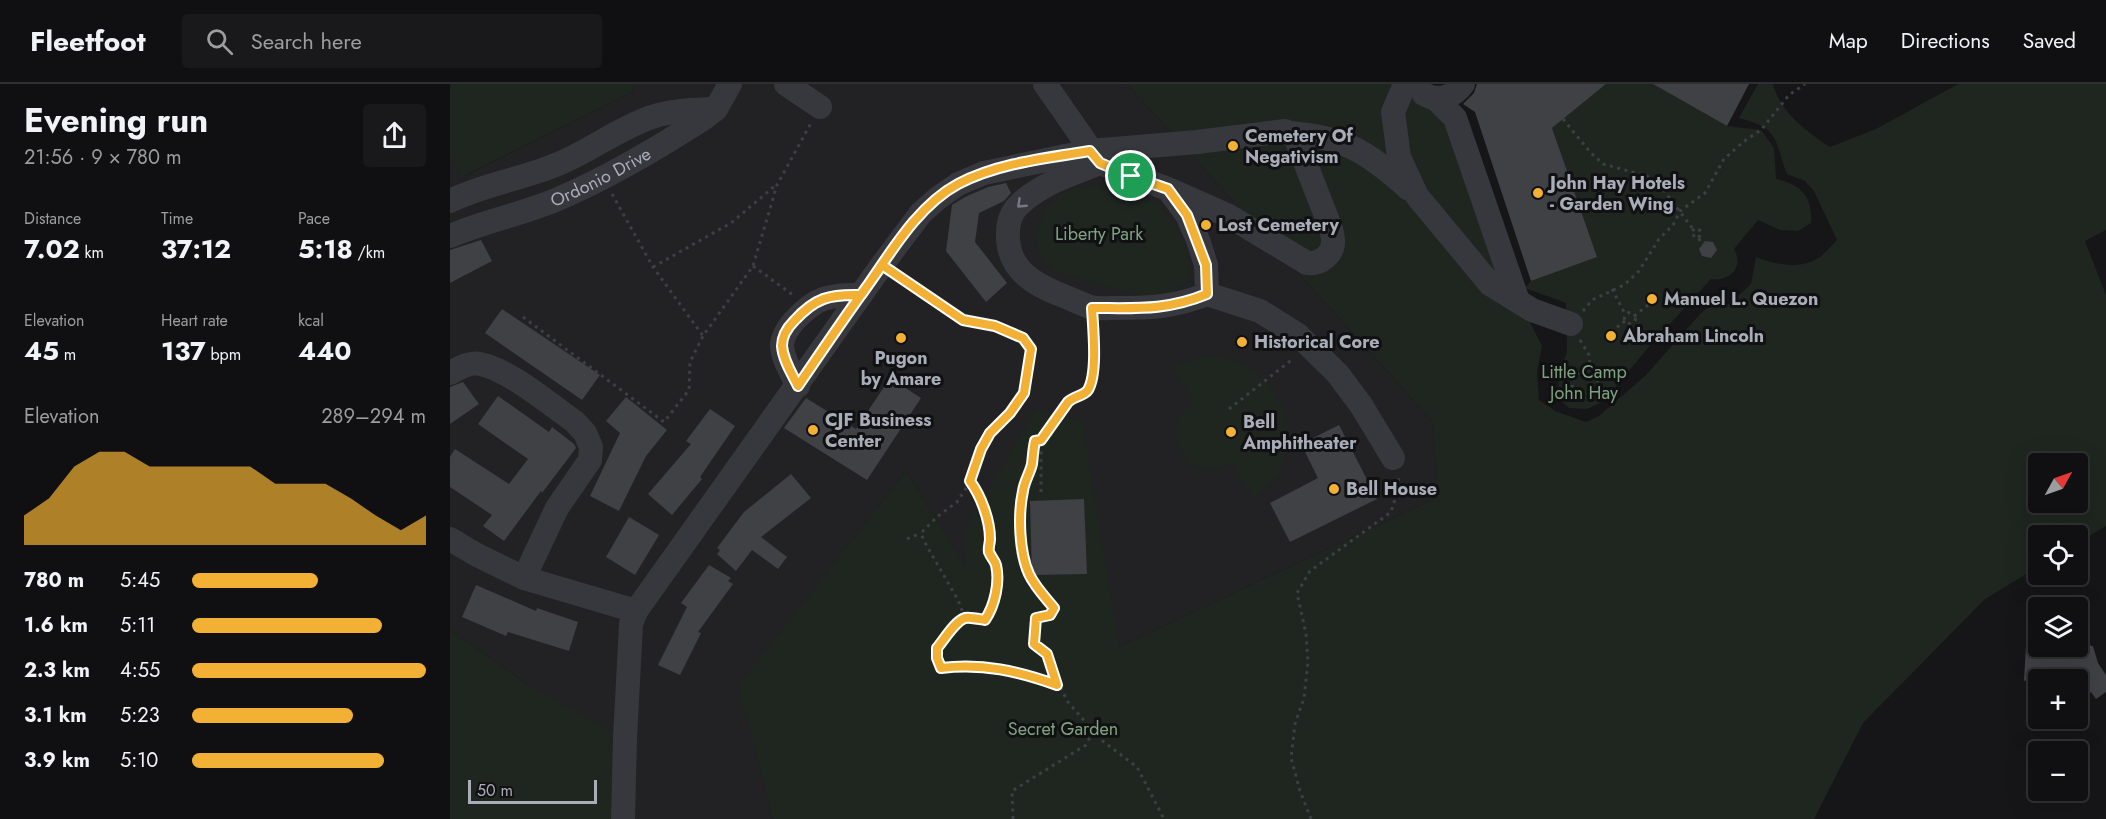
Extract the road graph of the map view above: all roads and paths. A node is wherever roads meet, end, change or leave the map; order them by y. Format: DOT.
graph roads {
  1 [pos="730,84"];
  2 [pos="786,84"];
  3 [pos="1046,84"];
  4 [pos="1405,84"];
  5 [pos="1415,84"];
  6 [pos="1805,84"];
  7 [pos="1449,93"];
  8 [pos="819,107"];
  9 [pos="716,109"];
  10 [pos="1563,119"];
  11 [pos="1290,133"];
  12 [pos="1095,157"];
  13 [pos="603,177"];
  14 [pos="777,185"];
  15 [pos="1168,189"];
  16 [pos="1417,196"];
  17 [pos="450,201"];
  18 [pos="1680,211"];
  19 [pos="1693,229"];
  20 [pos="450,236"];
  21 [pos="1698,237"];
  22 [pos="1702,244"];
  23 [pos="882,265"];
  24 [pos="753,266"];
  25 [pos="653,267"];
  26 [pos="1612,289"];
  27 [pos="1207,294"];
  28 [pos="861,295"];
  29 [pos="1518,301"];
  30 [pos="807,306"];
  31 [pos="1648,306"];
  32 [pos="1092,308"];
  33 [pos="1625,315"];
  34 [pos="1634,316"];
  35 [pos="523,317"];
  36 [pos="1625,321"];
  37 [pos="1571,324"];
  38 [pos="1611,332"];
  39 [pos="703,336"];
  40 [pos="1310,346"];
  41 [pos="450,373"];
  42 [pos="1592,373"];
  43 [pos="798,386"];
  44 [pos="1229,410"];
  45 [pos="1041,442"];
  46 [pos="1393,458"];
  47 [pos="970,481"];
  48 [pos="1041,492"];
  49 [pos="921,533"];
  50 [pos="450,539"];
  51 [pos="907,539"];
  52 [pos="524,578"];
  53 [pos="636,611"];
  54 [pos="965,618"];
  55 [pos="1057,685"];
  56 [pos="1088,725"];
  57 [pos="623,819"];
  58 [pos="1013,819"];
  59 [pos="1164,819"];
  60 [pos="1311,819"];
  1 -- 9 [label="street, Ordonio Drive"];
  2 -- 8 [label="street"];
  3 -- 12 [label="street"];
  4 -- 16 [label="street"];
  5 -- 7 [label="street"];
  6 -- 18 [label="path"];
  7 -- 29 [label="street"];
  8 -- 14 [label="path"];
  9 -- 13 [label="street, Ordonio Drive"];
  9 -- 17 [label="street"];
  10 -- 18 [label="path"];
  11 -- 12 [label="street"];
  11 -- 15 [label="street"];
  11 -- 16 [label="street"];
  12 -- 15 [label="street"];
  12 -- 23 [label="street"];
  12 -- 32 [label="street, one-way"];
  13 -- 20 [label="street, Ordonio Drive"];
  13 -- 25 [label="path"];
  14 -- 24 [label="path"];
  14 -- 25 [label="path"];
  15 -- 27 [label="street"];
  16 -- 29 [label="street"];
  18 -- 19 [label="path"];
  18 -- 26 [label="path"];
  19 -- 21 [label="path"];
  19 -- 21 [label="path"];
  21 -- 22 [label="path"];
  23 -- 28 [label="street"];
  23 -- 47 [label="path"];
  24 -- 30 [label="path"];
  24 -- 39 [label="path"];
  25 -- 39 [label="path"];
  26 -- 33 [label="path"];
  26 -- 37 [label="path"];
  27 -- 32 [label="street"];
  27 -- 40 [label="street"];
  28 -- 30 [label="street"];
  28 -- 43 [label="street"];
  29 -- 37 [label="street"];
  30 -- 43 [label="street"];
  31 -- 34 [label="path"];
  32 -- 45 [label="path"];
  33 -- 34 [label="path"];
  33 -- 36 [label="path"];
  34 -- 36 [label="path"];
  35 -- 39 [label="path"];
  36 -- 38 [label="path"];
  37 -- 42 [label="path"];
  40 -- 44 [label="path"];
  40 -- 46 [label="street"];
  41 -- 52 [label="street"];
  42 -- 42 [label="path"];
  43 -- 53 [label="street"];
  45 -- 48 [label="path"];
  45 -- 55 [label="path"];
  46 -- 60 [label="path"];
  47 -- 49 [label="path"];
  47 -- 54 [label="path"];
  49 -- 51 [label="path"];
  49 -- 54 [label="path"];
  50 -- 52 [label="street"];
  52 -- 53 [label="street"];
  53 -- 57 [label="street"];
  54 -- 55 [label="path"];
  55 -- 56 [label="path"];
  56 -- 58 [label="path"];
  56 -- 59 [label="path"];
}
